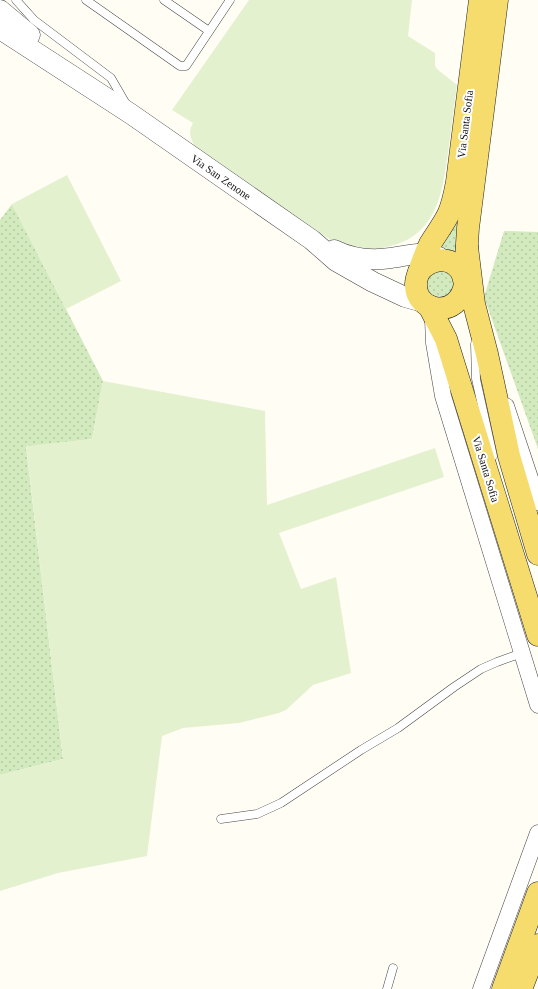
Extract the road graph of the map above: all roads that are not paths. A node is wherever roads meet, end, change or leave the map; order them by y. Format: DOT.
graph roads {
  1 [pos="16,0"];
  2 [pos="86,0"];
  3 [pos="164,0"];
  4 [pos="230,0"];
  5 [pos="480,0"];
  6 [pos="498,0"];
  7 [pos="0,10"];
  8 [pos="0,29"];
  9 [pos="209,31"];
  10 [pos="131,114"];
  11 [pos="312,240"];
  12 [pos="467,247"];
  13 [pos="421,256"];
  14 [pos="464,282"];
  15 [pos="474,304"];
  16 [pos="428,308"];
  17 [pos="487,354"];
  18 [pos="495,462"];
  19 [pos="538,502"];
  20 [pos="538,554"];
  21 [pos="538,635"];
  22 [pos="522,653"];
  23 [pos="538,704"];
  24 [pos="221,820"];
  25 [pos="538,832"];
  26 [pos="538,893"];
  27 [pos="538,945"];
  28 [pos="523,961"];
  29 [pos="393,968"];
  30 [pos="387,989"];
  31 [pos="481,989"];
  32 [pos="503,989"];
  33 [pos="513,989"];
  34 [pos="521,989"];
  1 -- 10 [label="lane"];
  2 -- 9 [label="lane"];
  3 -- 9 [label="lane"];
  4 -- 9 [label="lane"];
  5 -- 13 [label="main road, Via Santa Sofia"];
  6 -- 12 [label="main road, Via Santa Sofia"];
  7 -- 10 [label="street"];
  8 -- 10 [label="street"];
  10 -- 11 [label="street, Via San Zenone"];
  11 -- 13 [label="street"];
  11 -- 16 [label="street"];
  12 -- 14 [label="main road"];
  12 -- 15 [label="main road"];
  13 -- 14 [label="main road"];
  13 -- 16 [label="main road, Via Santa Sofia"];
  14 -- 15 [label="main road"];
  14 -- 16 [label="main road"];
  15 -- 17 [label="main road"];
  15 -- 18 [label="lane"];
  16 -- 21 [label="main road, Via Santa Sofia"];
  16 -- 22 [label="street"];
  17 -- 19 [label="street"];
  17 -- 20 [label="main road"];
  22 -- 23 [label="street"];
  22 -- 24 [label="lane"];
  25 -- 31 [label="street"];
  26 -- 32 [label="main road"];
  27 -- 34 [label="main road"];
  28 -- 33 [label="lane"];
  29 -- 30 [label="lane"];
}
